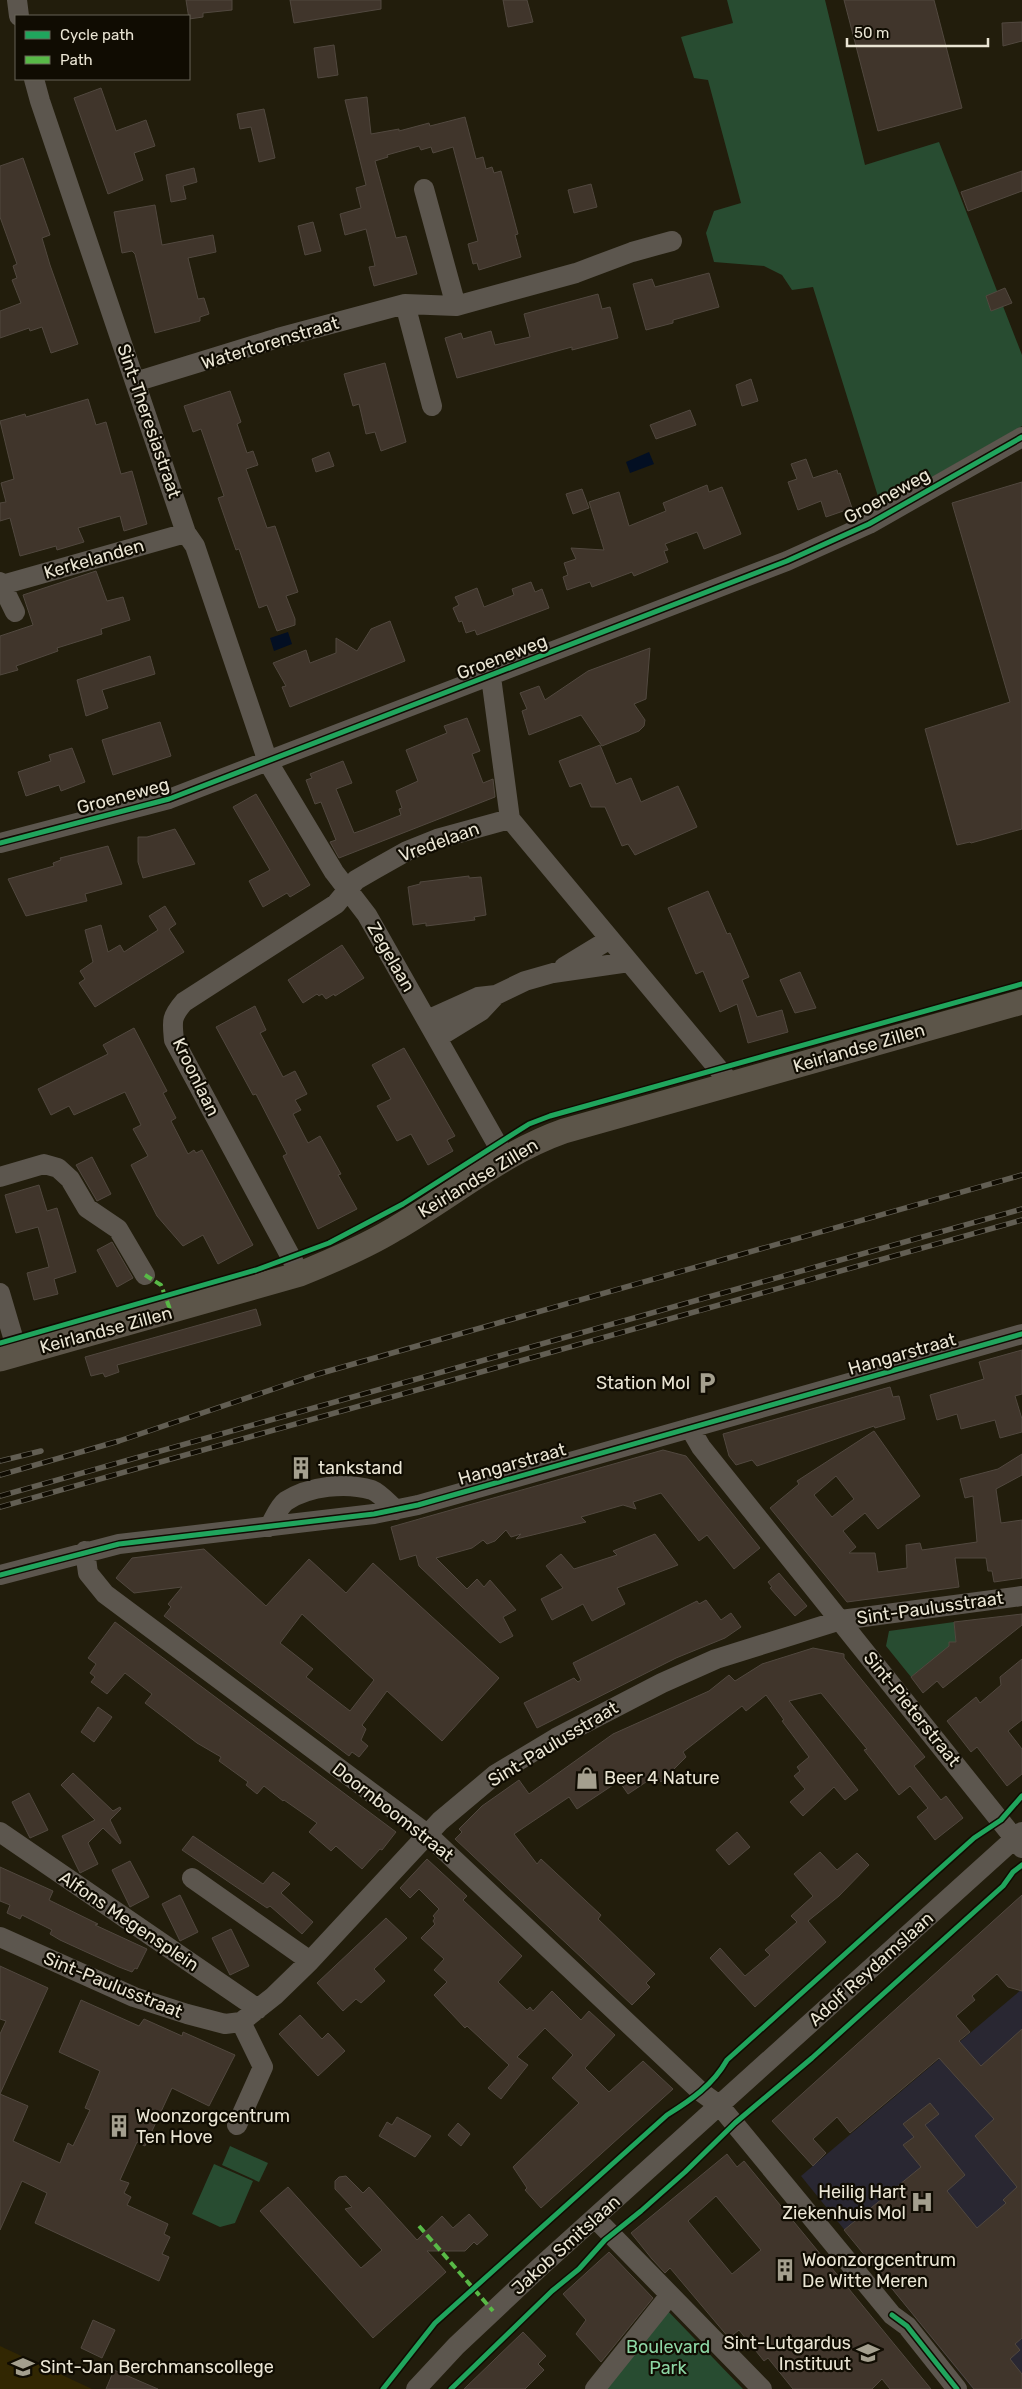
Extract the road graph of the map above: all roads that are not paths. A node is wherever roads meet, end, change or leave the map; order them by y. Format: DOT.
graph roads {
  1 [pos="17,0"];
  2 [pos="19,15"];
  3 [pos="34,80"];
  4 [pos="424,189"];
  5 [pos="672,241"];
  6 [pos="405,304"];
  7 [pos="456,306"];
  8 [pos="135,382"];
  9 [pos="432,406"];
  10 [pos="1022,437"];
  11 [pos="186,533"];
  12 [pos="1,584"];
  13 [pos="15,612"];
  14 [pos="491,677"];
  15 [pos="268,762"];
  16 [pos="510,819"];
  17 [pos="0,843"];
  18 [pos="347,890"];
  19 [pos="610,939"];
  20 [pos="629,962"];
  21 [pos="553,973"];
  22 [pos="1022,1002"];
  23 [pos="432,1029"];
  24 [pos="731,1084"];
  25 [pos="505,1158"];
  26 [pos="0,1177"];
  27 [pos="300,1274"];
  28 [pos="145,1275"];
  29 [pos="0,1292"];
  30 [pos="1022,1334"];
  31 [pos="9,1357"];
  32 [pos="690,1428"];
  33 [pos="396,1510"];
  34 [pos="269,1527"];
  35 [pos="85,1551"];
  36 [pos="0,1575"];
  37 [pos="1022,1596"];
  38 [pos="840,1620"];
  39 [pos="0,1832"];
  40 [pos="427,1834"];
  41 [pos="1020,1840"];
  42 [pos="192,1878"];
  43 [pos="0,1937"];
  44 [pos="310,1961"];
  45 [pos="258,2009"];
  46 [pos="241,2022"];
  47 [pos="719,2105"];
  48 [pos="237,2124"];
  49 [pos="595,2218"];
  50 [pos="670,2295"];
  51 [pos="416,2389"];
  52 [pos="595,2389"];
  53 [pos="762,2389"];
  54 [pos="957,2389"];
  1 -- 2 [label="street"];
  3 -- 8 [label="street, Sint-Theresiastraat"];
  4 -- 7 [label="street"];
  5 -- 7 [label="street, Watertorenstraat"];
  6 -- 7 [label="street, Watertorenstraat"];
  6 -- 8 [label="street, Watertorenstraat"];
  6 -- 9 [label="street"];
  8 -- 11 [label="street, Sint-Theresiastraat"];
  10 -- 14 [label="street, Groeneweg"];
  11 -- 12 [label="street, Kerkelanden"];
  11 -- 15 [label="street, Sint-Theresiastraat"];
  12 -- 13 [label="street, Kerkelanden"];
  14 -- 15 [label="street, Groeneweg"];
  14 -- 16 [label="street"];
  15 -- 17 [label="street, Groeneweg"];
  15 -- 18 [label="street, Zegelaan"];
  16 -- 18 [label="street, Vredelaan"];
  16 -- 19 [label="street"];
  18 -- 23 [label="street, Zegelaan"];
  18 -- 27 [label="street, Kroonlaan"];
  19 -- 20 [label="street"];
  19 -- 21 [label="street"];
  20 -- 21 [label="street"];
  20 -- 24 [label="street"];
  21 -- 23 [label="street"];
  22 -- 24 [label="main road, Keirlandse Zillen"];
  23 -- 25 [label="street, Zegelaan"];
  24 -- 25 [label="main road, Keirlandse Zillen"];
  25 -- 27 [label="main road, Keirlandse Zillen"];
  26 -- 28 [label="street"];
  27 -- 31 [label="main road, Keirlandse Zillen"];
  29 -- 31 [label="street"];
  30 -- 32 [label="street, Hangarstraat"];
  32 -- 33 [label="street, Hangarstraat"];
  32 -- 38 [label="street, Sint-Pieterstraat"];
  33 -- 34 [label="street, Hangarstraat"];
  33 -- 34 [label="street"];
  34 -- 35 [label="street, Hangarstraat"];
  35 -- 36 [label="street, Hangarstraat"];
  35 -- 40 [label="street, Doornboomstraat"];
  37 -- 38 [label="street, Sint-Paulusstraat"];
  38 -- 40 [label="street, Sint-Paulusstraat"];
  38 -- 41 [label="street, Sint-Pieterstraat"];
  39 -- 45 [label="street, Alfons Megensplein"];
  40 -- 44 [label="street, Sint-Paulusstraat"];
  40 -- 47 [label="street, Doornboomstraat"];
  41 -- 47 [label="street, Adolf Reydamslaan"];
  42 -- 44 [label="street"];
  43 -- 46 [label="street, Sint-Paulusstraat"];
  44 -- 45 [label="street, Sint-Paulusstraat"];
  45 -- 46 [label="street, Sint-Paulusstraat"];
  46 -- 48 [label="street"];
  47 -- 49 [label="street, Jakob Smitslaan"];
  47 -- 54 [label="street, Doornboomstraat"];
  49 -- 50 [label="street"];
  49 -- 51 [label="street, Jakob Smitslaan"];
  50 -- 52 [label="street"];
  50 -- 53 [label="street"];
}
